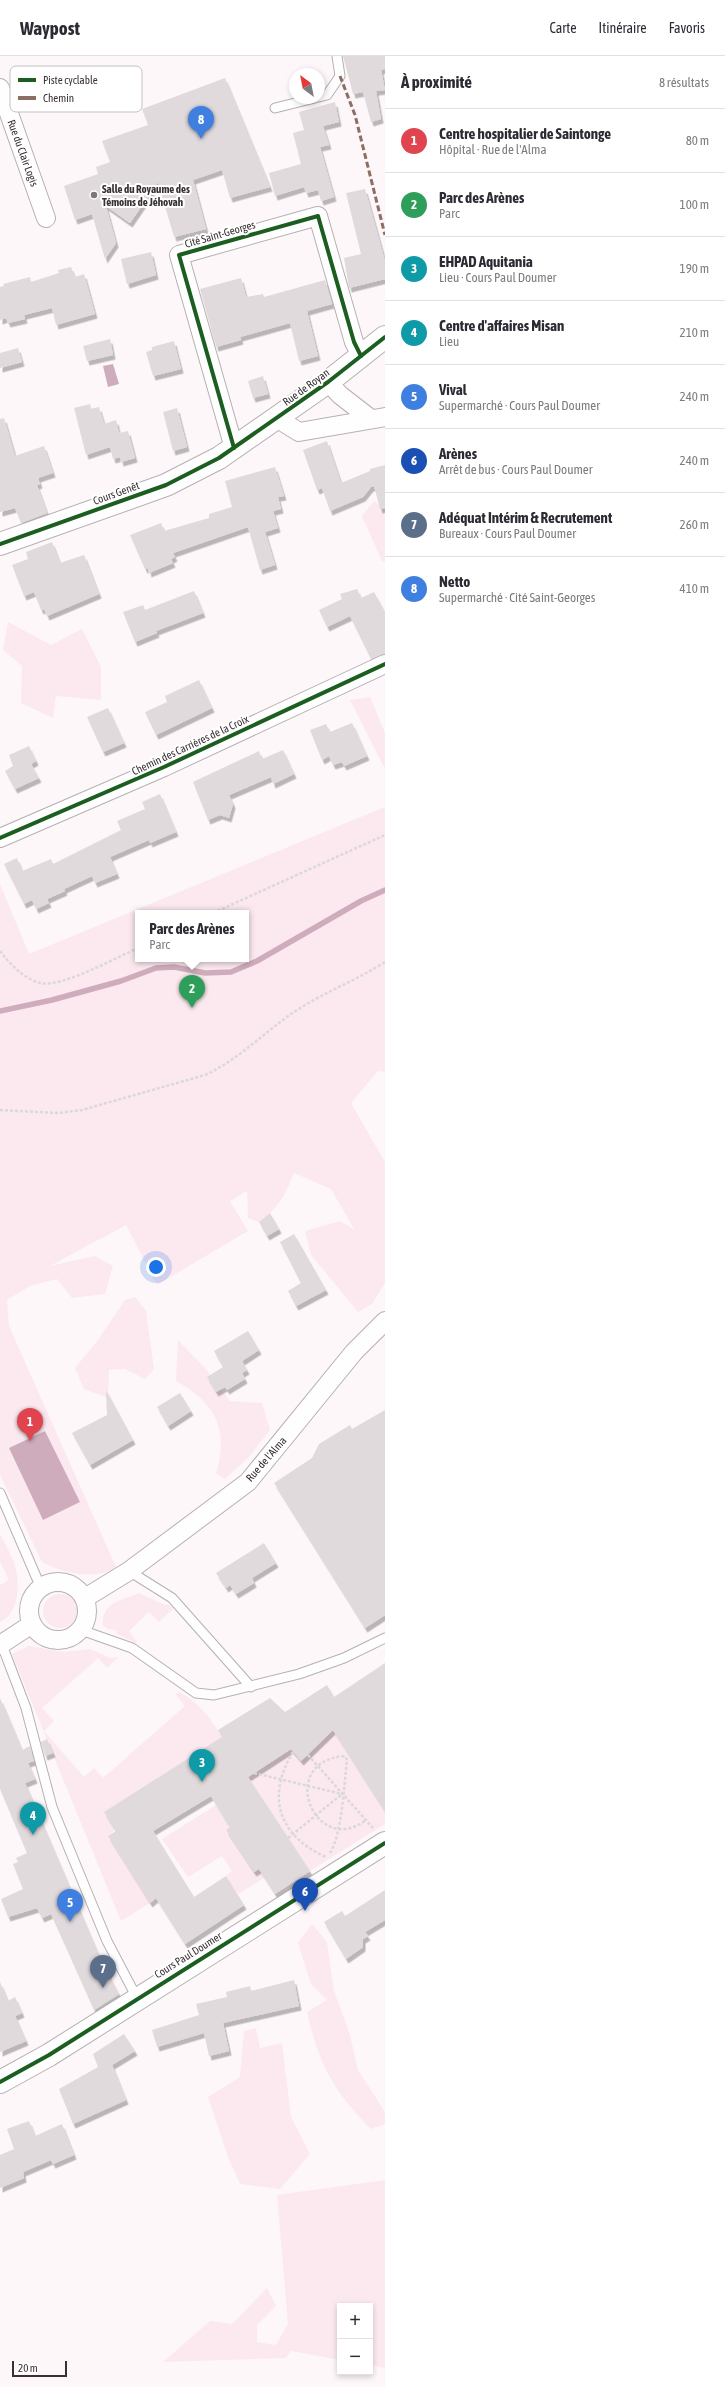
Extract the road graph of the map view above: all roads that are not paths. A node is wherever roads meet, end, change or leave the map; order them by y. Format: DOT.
graph roads {
  1 [pos="336,56"];
  2 [pos="0,88"];
  3 [pos="325,96"];
  4 [pos="291,104"];
  5 [pos="275,108"];
  6 [pos="46,218"];
  7 [pos="385,337"];
  8 [pos="361,356"];
  9 [pos="328,382"];
  10 [pos="378,418"];
  11 [pos="278,419"];
  12 [pos="234,448"];
  13 [pos="0,544"];
  14 [pos="385,664"];
  15 [pos="0,838"];
  16 [pos="385,1322"];
  17 [pos="0,1493"];
  18 [pos="130,1571"];
  19 [pos="41,1588"];
  20 [pos="85,1598"];
  21 [pos="32,1624"];
  22 [pos="81,1630"];
  23 [pos="385,1638"];
  24 [pos="1,1645"];
  25 [pos="246,1688"];
  26 [pos="385,1844"];
  27 [pos="137,1998"];
  28 [pos="0,2082"];
  1 -- 3 [label="lane"];
  2 -- 6 [label="street, Rue du Clair Logis"];
  4 -- 5 [label="lane"];
  7 -- 8 [label="street, Rue de Royan"];
  8 -- 9 [label="street, Rue de Royan"];
  8 -- 12 [label="street, Cité Saint-Georges"];
  9 -- 10 [label="street"];
  9 -- 11 [label="street, Rue de Royan"];
  10 -- 11 [label="street"];
  11 -- 12 [label="street, Rue de Royan"];
  12 -- 13 [label="street, Cours Genêt"];
  14 -- 15 [label="street, Chemin des Carrières de la Croix"];
  16 -- 18 [label="street, Rue de l'Alma"];
  17 -- 19 [label="lane"];
  18 -- 20 [label="street, Rue de l'Alma"];
  18 -- 25 [label="lane"];
  19 -- 20 [label="street"];
  19 -- 21 [label="street"];
  20 -- 22 [label="street"];
  21 -- 22 [label="street"];
  21 -- 24 [label="street"];
  22 -- 25 [label="lane"];
  23 -- 25 [label="lane"];
  24 -- 27 [label="lane"];
  26 -- 27 [label="street, Cours Paul Doumer"];
  27 -- 28 [label="street, Cours Paul Doumer"];
}
